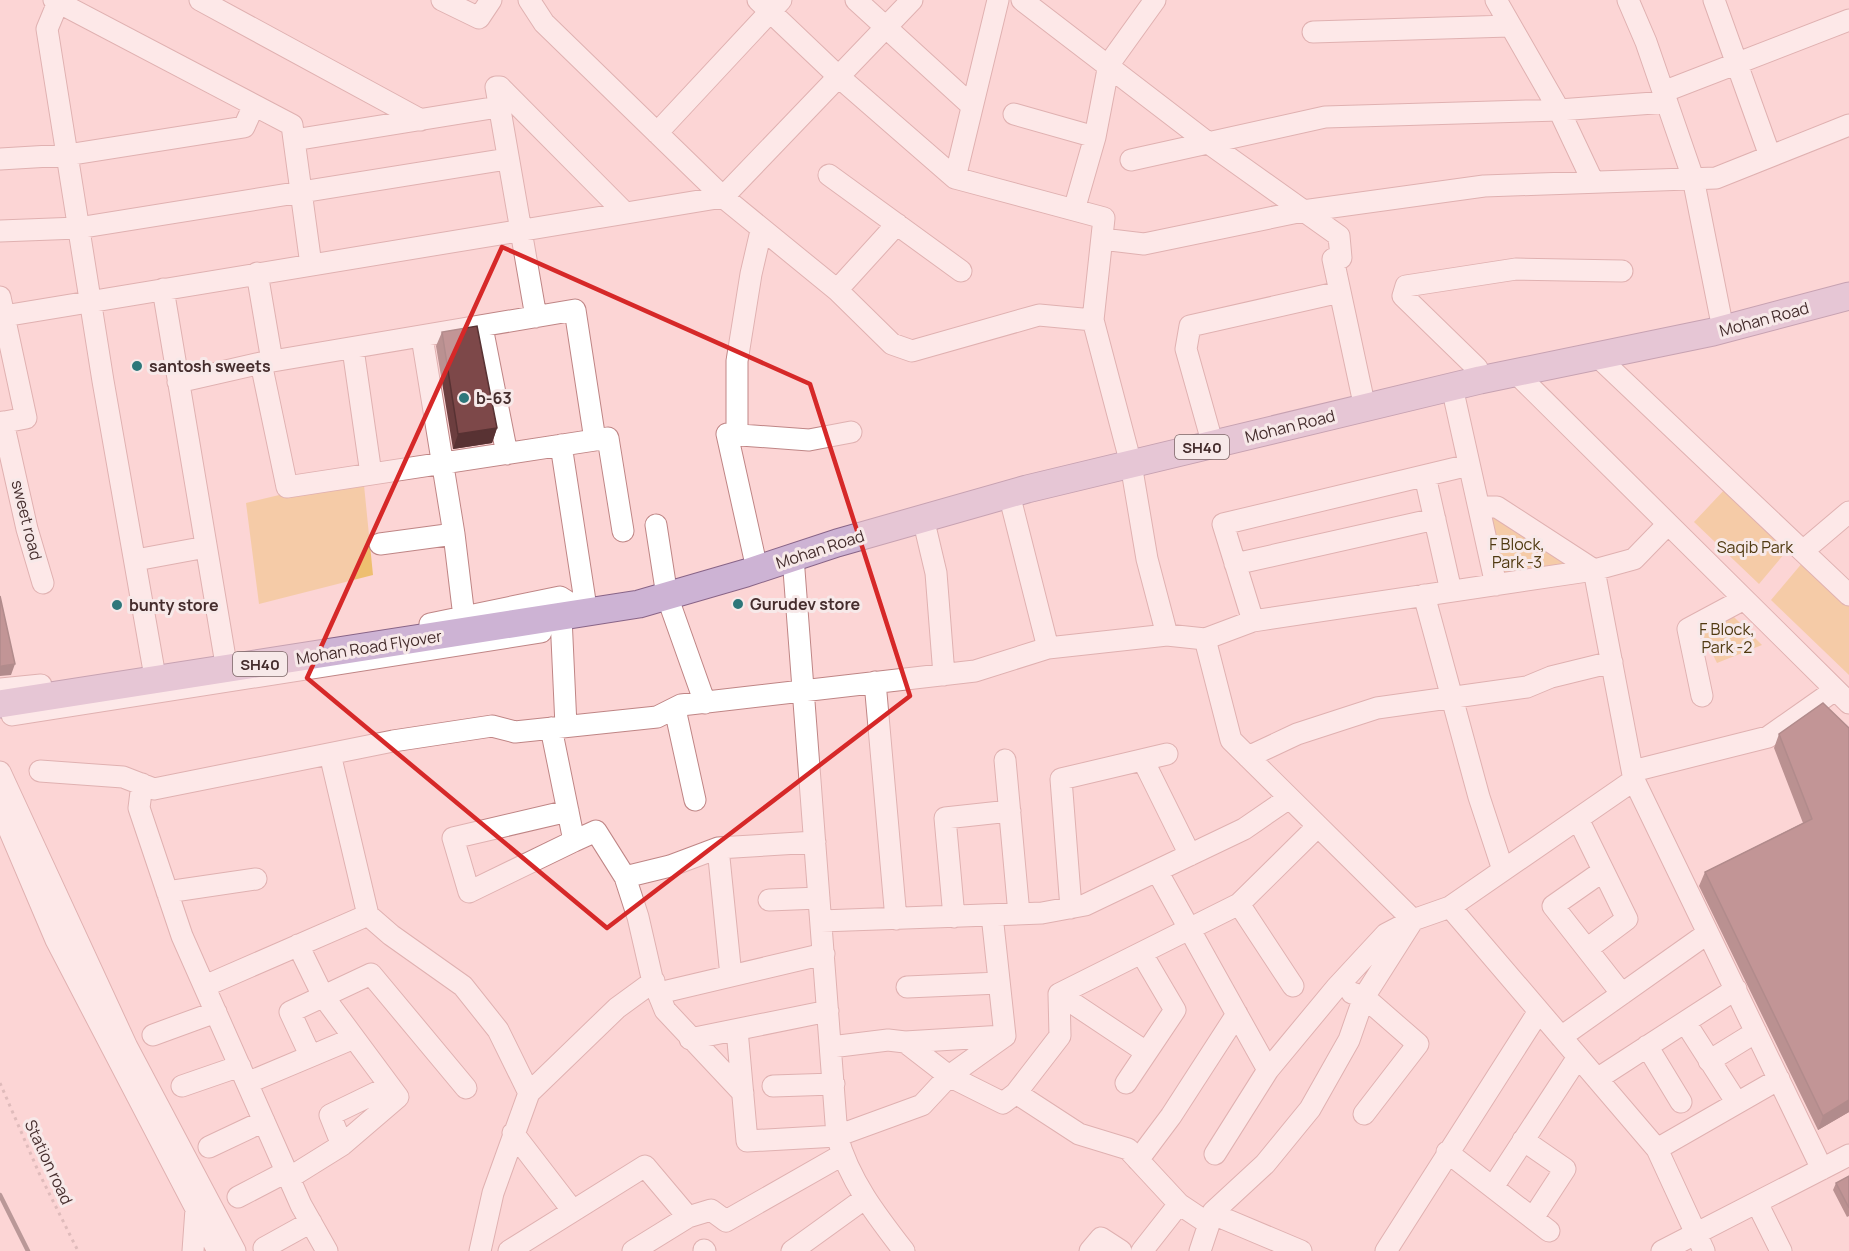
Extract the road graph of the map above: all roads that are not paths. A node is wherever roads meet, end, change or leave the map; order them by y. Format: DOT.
graph roads {
  1 [pos="442,0"];
  2 [pos="491,0"];
  3 [pos="529,0"];
  4 [pos="856,0"];
  5 [pos="912,0"];
  6 [pos="998,0"];
  7 [pos="1022,0"];
  8 [pos="1155,0"];
  9 [pos="1496,0"];
  10 [pos="1628,0"];
  11 [pos="1714,0"];
  12 [pos="57,1"];
  13 [pos="212,3"];
  14 [pos="770,4"];
  15 [pos="1849,20"];
  16 [pos="1509,26"];
  17 [pos="885,28"];
  18 [pos="1313,32"];
  19 [pos="1736,63"];
  20 [pos="1109,64"];
  21 [pos="839,77"];
  22 [pos="1665,97"];
  23 [pos="254,105"];
  24 [pos="972,106"];
  25 [pos="498,107"];
  26 [pos="1559,110"];
  27 [pos="1014,114"];
  28 [pos="421,120"];
  29 [pos="1849,124"];
  30 [pos="293,133"];
  31 [pos="657,133"];
  32 [pos="1095,137"];
  33 [pos="1207,142"];
  34 [pos="67,155"];
  35 [pos="1770,156"];
  36 [pos="0,159"];
  37 [pos="507,159"];
  38 [pos="1131,160"];
  39 [pos="829,175"];
  40 [pos="955,178"];
  41 [pos="1693,178"];
  42 [pos="1593,182"];
  43 [pos="301,192"];
  44 [pos="723,197"];
  45 [pos="1074,210"];
  46 [pos="1303,211"];
  47 [pos="625,213"];
  48 [pos="897,224"];
  49 [pos="78,228"];
  50 [pos="0,231"];
  51 [pos="520,231"];
  52 [pos="762,231"];
  53 [pos="1102,239"];
  54 [pos="311,265"];
  55 [pos="961,271"];
  56 [pos="1622,271"];
  57 [pos="257,273"];
  58 [pos="163,289"];
  59 [pos="837,290"];
  60 [pos="1340,292"];
  61 [pos="1849,296"];
  62 [pos="90,301"];
  63 [pos="2,307"];
  64 [pos="536,317"];
  65 [pos="1093,320"];
  66 [pos="482,327"];
  67 [pos="1723,329"];
  68 [pos="422,338"];
  69 [pos="352,349"];
  70 [pos="1597,356"];
  71 [pos="267,362"];
  72 [pos="1516,373"];
  73 [pos="1480,380"];
  74 [pos="178,382"];
  75 [pos="1452,387"];
  76 [pos="1365,408"];
  77 [pos="2,422"];
  78 [pos="851,432"];
  79 [pos="737,435"];
  80 [pos="595,440"];
  81 [pos="1214,445"];
  82 [pos="561,446"];
  83 [pos="507,454"];
  84 [pos="442,463"];
  85 [pos="1131,464"];
  86 [pos="1469,465"];
  87 [pos="371,474"];
  88 [pos="1425,476"];
  89 [pos="1009,494"];
  90 [pos="1479,507"];
  91 [pos="1849,512"];
  92 [pos="923,519"];
  93 [pos="1435,519"];
  94 [pos="1668,524"];
  95 [pos="656,525"];
  96 [pos="623,531"];
  97 [pos="454,534"];
  98 [pos="380,544"];
  99 [pos="206,547"];
  100 [pos="1803,552"];
  101 [pos="794,557"];
  102 [pos="136,560"];
  103 [pos="1235,564"];
  104 [pos="757,569"];
  105 [pos="1594,570"];
  106 [pos="43,583"];
  107 [pos="1496,585"];
  108 [pos="1451,591"];
  109 [pos="1424,595"];
  110 [pos="1849,595"];
  111 [pos="667,596"];
  112 [pos="1744,599"];
  113 [pos="464,617"];
  114 [pos="578,618"];
  115 [pos="1253,621"];
  116 [pos="1167,635"];
  117 [pos="1205,639"];
  118 [pos="1048,648"];
  119 [pos="225,658"];
  120 [pos="1612,662"];
  121 [pos="154,671"];
  122 [pos="944,675"];
  123 [pos="875,682"];
  124 [pos="0,690"];
  125 [pos="803,690"];
  126 [pos="1702,696"];
  127 [pos="1452,697"];
  128 [pos="1842,697"];
  129 [pos="705,703"];
  130 [pos="0,704"];
  131 [pos="675,709"];
  132 [pos="0,717"];
  133 [pos="558,727"];
  134 [pos="330,754"];
  135 [pos="1167,754"];
  136 [pos="1248,757"];
  137 [pos="1005,760"];
  138 [pos="1143,760"];
  139 [pos="40,771"];
  140 [pos="0,772"];
  141 [pos="1633,776"];
  142 [pos="142,784"];
  143 [pos="1289,798"];
  144 [pos="696,800"];
  145 [pos="0,808"];
  146 [pos="568,811"];
  147 [pos="1010,811"];
  148 [pos="1578,819"];
  149 [pos="1318,826"];
  150 [pos="574,841"];
  151 [pos="815,842"];
  152 [pos="718,848"];
  153 [pos="1190,855"];
  154 [pos="1503,870"];
  155 [pos="1157,871"];
  156 [pos="1603,871"];
  157 [pos="625,877"];
  158 [pos="256,879"];
  159 [pos="167,892"];
  160 [pos="819,898"];
  161 [pos="769,900"];
  162 [pos="1239,904"];
  163 [pos="1450,907"];
  164 [pos="1071,908"];
  165 [pos="1019,914"];
  166 [pos="368,915"];
  167 [pos="992,915"];
  168 [pos="954,916"];
  169 [pos="896,919"];
  170 [pos="1413,920"];
  171 [pos="821,921"];
  172 [pos="60,926"];
  173 [pos="1190,930"];
  174 [pos="1708,933"];
  175 [pos="298,945"];
  176 [pos="1587,949"];
  177 [pos="824,954"];
  178 [pos="1142,954"];
  179 [pos="731,976"];
  180 [pos="999,983"];
  181 [pos="205,986"];
  182 [pos="1293,986"];
  183 [pos="656,987"];
  184 [pos="907,987"];
  185 [pos="1336,988"];
  186 [pos="1736,989"];
  187 [pos="1059,994"];
  188 [pos="1622,994"];
  189 [pos="323,996"];
  190 [pos="1364,998"];
  191 [pos="828,1011"];
  192 [pos="1539,1011"];
  193 [pos="216,1012"];
  194 [pos="1237,1014"];
  195 [pos="1685,1022"];
  196 [pos="737,1030"];
  197 [pos="1756,1032"];
  198 [pos="153,1035"];
  199 [pos="1005,1036"];
  200 [pos="1561,1037"];
  201 [pos="354,1038"];
  202 [pos="690,1039"];
  203 [pos="905,1042"];
  204 [pos="1647,1046"];
  205 [pos="831,1047"];
  206 [pos="1146,1052"];
  207 [pos="310,1055"];
  208 [pos="1578,1057"];
  209 [pos="1710,1060"];
  210 [pos="1268,1071"];
  211 [pos="244,1074"];
  212 [pos="949,1076"];
  213 [pos="1779,1078"];
  214 [pos="1597,1079"];
  215 [pos="1126,1083"];
  216 [pos="834,1084"];
  217 [pos="182,1086"];
  218 [pos="390,1086"];
  219 [pos="773,1086"];
  220 [pos="466,1088"];
  221 [pos="742,1092"];
  222 [pos="529,1093"];
  223 [pos="1016,1093"];
  224 [pos="1681,1102"];
  225 [pos="1737,1103"];
  226 [pos="1364,1114"];
  227 [pos="264,1121"];
  228 [pos="513,1133"];
  229 [pos="1523,1140"];
  230 [pos="839,1145"];
  231 [pos="342,1146"];
  232 [pos="209,1147"];
  233 [pos="1657,1149"];
  234 [pos="1447,1152"];
  235 [pos="1215,1154"];
  236 [pos="1849,1155"];
  237 [pos="1138,1160"];
  238 [pos="182,1167"];
  239 [pos="1822,1169"];
  240 [pos="288,1175"];
  241 [pos="1493,1187"];
  242 [pos="238,1197"];
  243 [pos="864,1199"];
  244 [pos="1756,1203"];
  245 [pos="1179,1204"];
  246 [pos="196,1209"];
  247 [pos="573,1211"];
  248 [pos="688,1217"];
  249 [pos="1211,1219"];
  250 [pos="311,1222"];
  251 [pos="1700,1243"];
  252 [pos="264,1248"];
  253 [pos="193,1251"];
  254 [pos="218,1251"];
  255 [pos="235,1251"];
  256 [pos="327,1251"];
  257 [pos="480,1251"];
  258 [pos="509,1251"];
  259 [pos="633,1251"];
  260 [pos="792,1251"];
  261 [pos="904,1251"];
  262 [pos="1090,1251"];
  263 [pos="1121,1251"];
  264 [pos="1142,1251"];
  265 [pos="1200,1251"];
  266 [pos="1301,1251"];
  267 [pos="1386,1251"];
  268 [pos="1662,1251"];
  269 [pos="1781,1251"];
  1 -- 2 [label="street"];
  3 -- 31 [label="street"];
  4 -- 17 [label="street"];
  5 -- 17 [label="street"];
  6 -- 24 [label="street"];
  7 -- 20 [label="street"];
  8 -- 20 [label="street"];
  9 -- 16 [label="street"];
  10 -- 22 [label="street"];
  11 -- 19 [label="street"];
  12 -- 23 [label="street"];
  12 -- 34 [label="street"];
  13 -- 28 [label="street"];
  14 -- 21 [label="street"];
  14 -- 31 [label="street"];
  15 -- 19 [label="street"];
  16 -- 18 [label="street"];
  16 -- 26 [label="street"];
  17 -- 21 [label="street"];
  17 -- 24 [label="street"];
  19 -- 22 [label="street"];
  19 -- 35 [label="street"];
  20 -- 32 [label="street"];
  20 -- 33 [label="street"];
  21 -- 40 [label="street"];
  21 -- 44 [label="street"];
  22 -- 26 [label="street"];
  22 -- 41 [label="street"];
  23 -- 30 [label="street"];
  23 -- 34 [label="street"];
  24 -- 40 [label="street"];
  25 -- 28 [label="street"];
  25 -- 37 [label="street"];
  25 -- 47 [label="street"];
  26 -- 33 [label="street"];
  26 -- 42 [label="street"];
  27 -- 32 [label="street"];
  28 -- 30 [label="street"];
  29 -- 35 [label="street"];
  30 -- 43 [label="street"];
  31 -- 44 [label="street"];
  32 -- 45 [label="street"];
  33 -- 38 [label="street"];
  33 -- 46 [label="street"];
  34 -- 36 [label="street"];
  34 -- 49 [label="street"];
  35 -- 41 [label="street"];
  37 -- 43 [label="street"];
  37 -- 51 [label="street"];
  39 -- 48 [label="street"];
  40 -- 45 [label="street"];
  41 -- 42 [label="street"];
  41 -- 67 [label="street"];
  42 -- 46 [label="street"];
  43 -- 49 [label="street"];
  43 -- 54 [label="street"];
  44 -- 47 [label="street"];
  44 -- 52 [label="street"];
  45 -- 53 [label="street"];
  46 -- 53 [label="street"];
  46 -- 60 [label="street"];
  47 -- 51 [label="street"];
  48 -- 55 [label="street"];
  48 -- 59 [label="street"];
  49 -- 50 [label="street"];
  49 -- 62 [label="street"];
  51 -- 54 [label="street"];
  51 -- 64 [label="street"];
  52 -- 59 [label="street"];
  52 -- 79 [label="street"];
  53 -- 65 [label="street"];
  54 -- 57 [label="street"];
  56 -- 73 [label="street"];
  57 -- 58 [label="street"];
  57 -- 71 [label="street"];
  58 -- 62 [label="street"];
  58 -- 74 [label="street"];
  59 -- 65 [label="street"];
  60 -- 76 [label="street"];
  60 -- 81 [label="street"];
  61 -- 67 [label="main road, Mohan Road / SH40"];
  62 -- 63 [label="street"];
  62 -- 102 [label="street"];
  63 -- 77 [label="street"];
  64 -- 66 [label="street"];
  64 -- 80 [label="street"];
  65 -- 85 [label="street"];
  66 -- 68 [label="street"];
  66 -- 83 [label="street"];
  67 -- 70 [label="main road, Mohan Road / SH40"];
  68 -- 69 [label="street"];
  68 -- 84 [label="street"];
  69 -- 71 [label="street"];
  69 -- 87 [label="street"];
  70 -- 72 [label="main road, Mohan Road / SH40"];
  70 -- 100 [label="street"];
  71 -- 74 [label="street"];
  71 -- 87 [label="street"];
  72 -- 73 [label="main road, Mohan Road / SH40"];
  72 -- 94 [label="street"];
  73 -- 75 [label="main road, Mohan Road / SH40"];
  74 -- 99 [label="street"];
  75 -- 76 [label="main road, Mohan Road / SH40"];
  75 -- 86 [label="street"];
  76 -- 81 [label="main road, Mohan Road / SH40"];
  77 -- 106 [label="street, sweet road"];
  78 -- 79 [label="street"];
  79 -- 104 [label="street"];
  80 -- 82 [label="street"];
  80 -- 96 [label="street"];
  81 -- 85 [label="main road, Mohan Road / SH40"];
  82 -- 83 [label="street"];
  82 -- 114 [label="street"];
  83 -- 84 [label="street"];
  84 -- 87 [label="street"];
  84 -- 97 [label="street"];
  85 -- 89 [label="main road, Mohan Road / SH40"];
  85 -- 116 [label="street"];
  86 -- 88 [label="street"];
  86 -- 90 [label="street"];
  88 -- 93 [label="street"];
  88 -- 103 [label="street"];
  89 -- 92 [label="main road, Mohan Road / SH40"];
  89 -- 118 [label="street"];
  90 -- 105 [label="street"];
  90 -- 107 [label="street"];
  91 -- 100 [label="street"];
  92 -- 101 [label="main road, Mohan Road / SH40"];
  92 -- 122 [label="street"];
  93 -- 103 [label="street"];
  93 -- 108 [label="street"];
  94 -- 105 [label="street"];
  94 -- 112 [label="street"];
  95 -- 111 [label="street"];
  97 -- 98 [label="street"];
  97 -- 113 [label="street"];
  99 -- 102 [label="street"];
  99 -- 119 [label="street"];
  100 -- 110 [label="street"];
  101 -- 104 [label="main road, Mohan Road / SH40"];
  101 -- 125 [label="street"];
  102 -- 121 [label="street"];
  103 -- 115 [label="street"];
  104 -- 111 [label="main road, Mohan Road / SH40"];
  105 -- 107 [label="street"];
  105 -- 120 [label="street"];
  107 -- 108 [label="street"];
  108 -- 109 [label="street"];
  109 -- 115 [label="street"];
  109 -- 127 [label="street"];
  111 -- 114 [label="main road, Mohan Road / SH40"];
  111 -- 129 [label="street"];
  112 -- 126 [label="street"];
  112 -- 128 [label="street"];
  113 -- 114 [label="street"];
  113 -- 119 [label="street"];
  114 -- 130 [label="main road, Mohan Road Flyover / SH40"];
  114 -- 132 [label="street"];
  114 -- 133 [label="street"];
  115 -- 117 [label="street"];
  116 -- 117 [label="street"];
  116 -- 118 [label="street"];
  117 -- 136 [label="street"];
  118 -- 122 [label="street"];
  119 -- 121 [label="street"];
  120 -- 127 [label="street"];
  120 -- 141 [label="street"];
  121 -- 124 [label="street"];
  122 -- 123 [label="street"];
  123 -- 125 [label="street"];
  123 -- 169 [label="street"];
  125 -- 129 [label="street"];
  125 -- 151 [label="street"];
  127 -- 136 [label="street"];
  127 -- 154 [label="street"];
  128 -- 141 [label="street"];
  129 -- 131 [label="street"];
  131 -- 133 [label="street"];
  131 -- 144 [label="street"];
  133 -- 134 [label="street"];
  133 -- 146 [label="street"];
  134 -- 142 [label="street"];
  134 -- 166 [label="street"];
  135 -- 138 [label="street"];
  136 -- 143 [label="street"];
  137 -- 147 [label="street"];
  138 -- 153 [label="street"];
  138 -- 164 [label="street"];
  139 -- 142 [label="street"];
  140 -- 172 [label="street"];
  141 -- 148 [label="street"];
  141 -- 174 [label="street"];
  142 -- 159 [label="street"];
  143 -- 149 [label="street"];
  143 -- 153 [label="street"];
  145 -- 172 [label="street"];
  146 -- 150 [label="street"];
  146 -- 150 [label="street"];
  147 -- 165 [label="street"];
  147 -- 168 [label="street"];
  148 -- 154 [label="street"];
  148 -- 156 [label="street"];
  149 -- 162 [label="street"];
  149 -- 170 [label="street"];
  150 -- 157 [label="street"];
  151 -- 152 [label="street"];
  151 -- 160 [label="street"];
  152 -- 157 [label="street"];
  152 -- 179 [label="street"];
  153 -- 155 [label="street"];
  154 -- 163 [label="street"];
  155 -- 164 [label="street"];
  155 -- 173 [label="street"];
  156 -- 176 [label="street"];
  156 -- 176 [label="street"];
  157 -- 183 [label="street"];
  158 -- 159 [label="street"];
  159 -- 181 [label="street"];
  160 -- 161 [label="street"];
  160 -- 171 [label="street"];
  162 -- 173 [label="street"];
  162 -- 182 [label="street"];
  163 -- 170 [label="street"];
  163 -- 192 [label="street"];
  164 -- 165 [label="street"];
  165 -- 167 [label="street"];
  166 -- 175 [label="street"];
  166 -- 222 [label="street"];
  167 -- 168 [label="street"];
  167 -- 180 [label="street"];
  168 -- 169 [label="street"];
  169 -- 171 [label="street"];
  170 -- 185 [label="street"];
  170 -- 190 [label="street"];
  171 -- 177 [label="street"];
  172 -- 238 [label="street"];
  173 -- 178 [label="street"];
  173 -- 194 [label="street"];
  174 -- 186 [label="street"];
  174 -- 188 [label="street"];
  175 -- 181 [label="street"];
  175 -- 189 [label="street"];
  176 -- 188 [label="street"];
  177 -- 179 [label="street"];
  177 -- 191 [label="street"];
  178 -- 187 [label="street"];
  178 -- 206 [label="street"];
  179 -- 183 [label="street"];
  180 -- 184 [label="street"];
  180 -- 199 [label="street"];
  181 -- 193 [label="street"];
  183 -- 202 [label="street"];
  183 -- 222 [label="street"];
  185 -- 190 [label="street"];
  185 -- 210 [label="street"];
  186 -- 195 [label="street"];
  186 -- 197 [label="street"];
  187 -- 206 [label="street"];
  187 -- 223 [label="street"];
  188 -- 200 [label="street"];
  189 -- 201 [label="street"];
  189 -- 207 [label="street"];
  189 -- 220 [label="street"];
  190 -- 226 [label="street"];
  190 -- 249 [label="street"];
  191 -- 196 [label="street"];
  191 -- 205 [label="street"];
  192 -- 200 [label="street"];
  192 -- 234 [label="street"];
  193 -- 198 [label="street"];
  193 -- 211 [label="street"];
  194 -- 210 [label="street"];
  194 -- 237 [label="street"];
  195 -- 204 [label="street"];
  195 -- 209 [label="street"];
  196 -- 202 [label="street"];
  196 -- 221 [label="street"];
  197 -- 209 [label="street"];
  197 -- 213 [label="street"];
  199 -- 203 [label="street"];
  199 -- 212 [label="street"];
  200 -- 208 [label="street"];
  201 -- 207 [label="street"];
  201 -- 218 [label="street"];
  202 -- 221 [label="street"];
  203 -- 205 [label="street"];
  203 -- 212 [label="street"];
  204 -- 214 [label="street"];
  204 -- 224 [label="street"];
  205 -- 216 [label="street"];
  206 -- 215 [label="street"];
  207 -- 211 [label="street"];
  208 -- 214 [label="street"];
  208 -- 229 [label="street"];
  209 -- 225 [label="street"];
  210 -- 235 [label="street"];
  211 -- 217 [label="street"];
  211 -- 227 [label="street"];
  212 -- 223 [label="street"];
  212 -- 230 [label="street"];
  213 -- 225 [label="street"];
  213 -- 239 [label="street"];
  214 -- 233 [label="street"];
  216 -- 219 [label="street"];
  216 -- 230 [label="street"];
  218 -- 231 [label="street"];
  218 -- 231 [label="street"];
  221 -- 230 [label="street"];
  222 -- 228 [label="street"];
  223 -- 237 [label="street"];
  225 -- 233 [label="street"];
  227 -- 232 [label="street"];
  227 -- 240 [label="street"];
  228 -- 247 [label="street"];
  228 -- 257 [label="street"];
  229 -- 241 [label="street"];
  229 -- 241 [label="street"];
  230 -- 243 [label="street"];
  230 -- 248 [label="street"];
  231 -- 240 [label="street"];
  233 -- 251 [label="street"];
  234 -- 241 [label="street"];
  234 -- 267 [label="street"];
  236 -- 239 [label="street"];
  237 -- 245 [label="street"];
  238 -- 246 [label="street"];
  238 -- 255 [label="street"];
  239 -- 244 [label="street"];
  240 -- 242 [label="street"];
  240 -- 250 [label="street"];
  243 -- 260 [label="street"];
  243 -- 261 [label="street"];
  244 -- 251 [label="street"];
  244 -- 269 [label="street"];
  245 -- 249 [label="street"];
  245 -- 264 [label="street"];
  246 -- 253 [label="street"];
  246 -- 254 [label="street"];
  247 -- 248 [label="street"];
  247 -- 258 [label="street"];
  248 -- 259 [label="street"];
  249 -- 265 [label="street"];
  249 -- 266 [label="street"];
  250 -- 252 [label="street"];
  250 -- 256 [label="street"];
  251 -- 268 [label="street"];
  262 -- 263 [label="street"];
}
